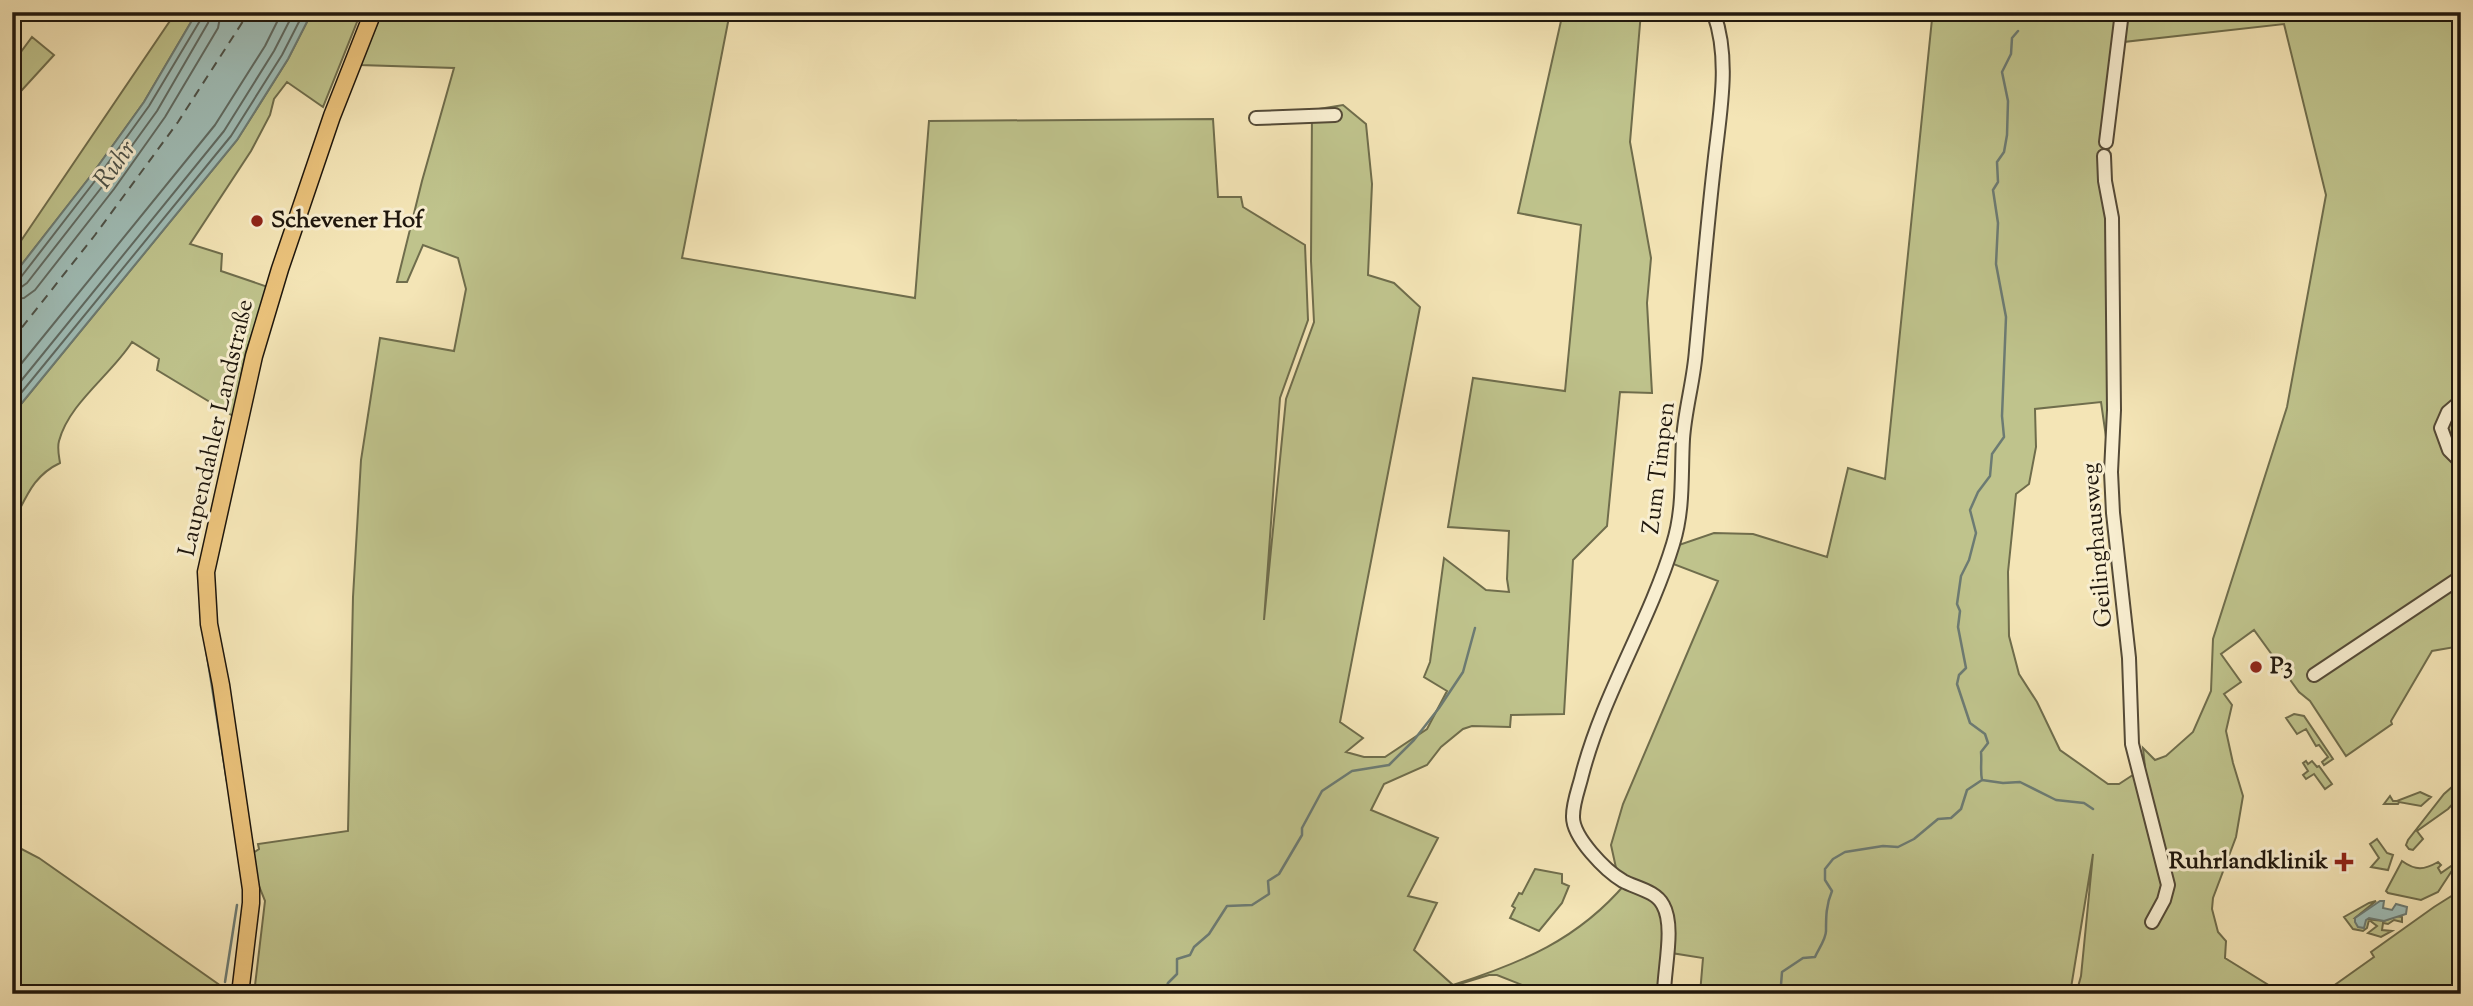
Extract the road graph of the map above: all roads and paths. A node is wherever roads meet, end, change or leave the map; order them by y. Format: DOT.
graph roads {
  1 [pos="373,12"];
  2 [pos="2122,12"];
  3 [pos="1711,13"];
  4 [pos="1335,115"];
  5 [pos="1256,118"];
  6 [pos="2106,142"];
  7 [pos="2104,156"];
  8 [pos="2461,401"];
  9 [pos="2461,462"];
  10 [pos="2461,577"];
  11 [pos="2314,675"];
  12 [pos="2152,922"];
  13 [pos="240,994"];
  14 [pos="1664,994"];
  1 -- 13 [label="main road, Laupendahler Landstraße"];
  2 -- 6 [label="street"];
  3 -- 14 [label="street, Zum Timpen"];
  4 -- 5 [label="street"];
  7 -- 12 [label="street, Geilinghausweg"];
  8 -- 9 [label="street"];
  10 -- 11 [label="street"];
}
